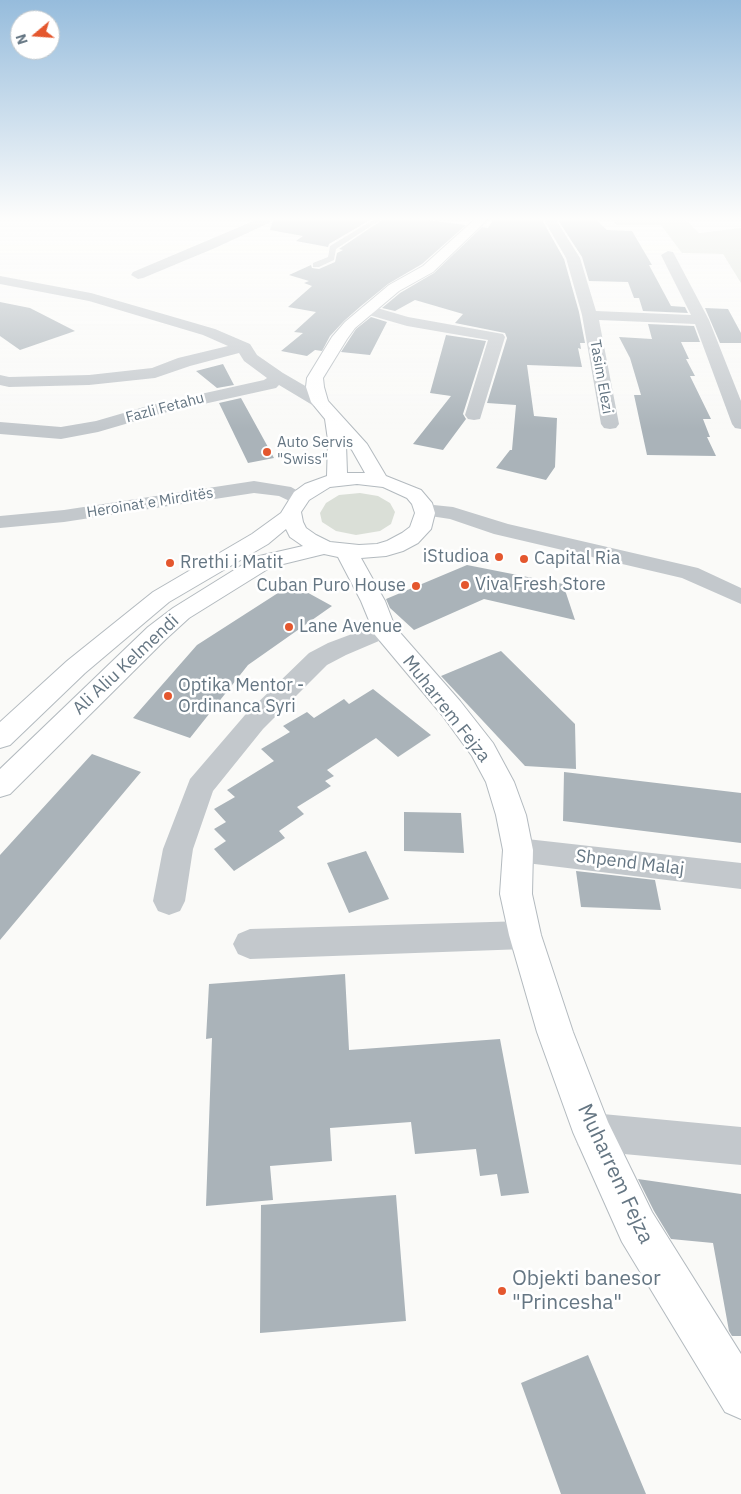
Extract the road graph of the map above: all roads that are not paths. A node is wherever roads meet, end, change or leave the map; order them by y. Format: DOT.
graph roads {
  1 [pos="51,290"];
  2 [pos="392,290"];
  3 [pos="582,290"];
  4 [pos="686,290"];
  5 [pos="367,310"];
  6 [pos="590,315"];
  7 [pos="701,320"];
  8 [pos="244,348"];
  9 [pos="277,377"];
  10 [pos="3,382"];
  11 [pos="320,402"];
  12 [pos="474,415"];
  13 [pos="334,420"];
  14 [pos="610,424"];
  15 [pos="741,424"];
  16 [pos="0,428"];
  17 [pos="337,480"];
  18 [pos="378,480"];
  19 [pos="295,507"];
  20 [pos="424,510"];
  21 [pos="0,522"];
  22 [pos="335,550"];
  23 [pos="741,597"];
  24 [pos="384,630"];
  25 [pos="0,738"];
  26 [pos="0,786"];
  27 [pos="518,850"];
  28 [pos="741,876"];
  29 [pos="169,901"];
  30 [pos="525,934"];
  31 [pos="250,944"];
  32 [pos="592,1132"];
  33 [pos="741,1146"];
  34 [pos="741,1396"];
  1 -- 8 [label="street"];
  2 -- 5 [label="street"];
  3 -- 6 [label="street, Tasim Elezi"];
  4 -- 7 [label="street"];
  5 -- 11 [label="street"];
  5 -- 12 [label="street"];
  6 -- 7 [label="street"];
  6 -- 14 [label="street, Tasim Elezi"];
  7 -- 15 [label="street"];
  8 -- 9 [label="street"];
  8 -- 10 [label="street"];
  9 -- 11 [label="street"];
  9 -- 16 [label="street, Fazli Fetahu"];
  11 -- 13 [label="street"];
  13 -- 17 [label="street"];
  13 -- 18 [label="street"];
  17 -- 18 [label="street"];
  17 -- 19 [label="street"];
  18 -- 20 [label="street"];
  19 -- 21 [label="street, Heroinat e Mirditës"];
  19 -- 22 [label="street"];
  19 -- 25 [label="street, Ali Aliu Kelmendi"];
  20 -- 22 [label="street"];
  20 -- 23 [label="street"];
  22 -- 24 [label="street, Muharrem Fejza"];
  22 -- 26 [label="street, Ali Aliu Kelmendi"];
  24 -- 27 [label="street, Muharrem Fejza"];
  24 -- 29 [label="street"];
  27 -- 28 [label="street, Shpend Malaj"];
  27 -- 30 [label="street, Muharrem Fejza"];
  30 -- 31 [label="street"];
  30 -- 32 [label="street, Muharrem Fejza"];
  32 -- 33 [label="street"];
  32 -- 34 [label="street, Muharrem Fejza"];
}
